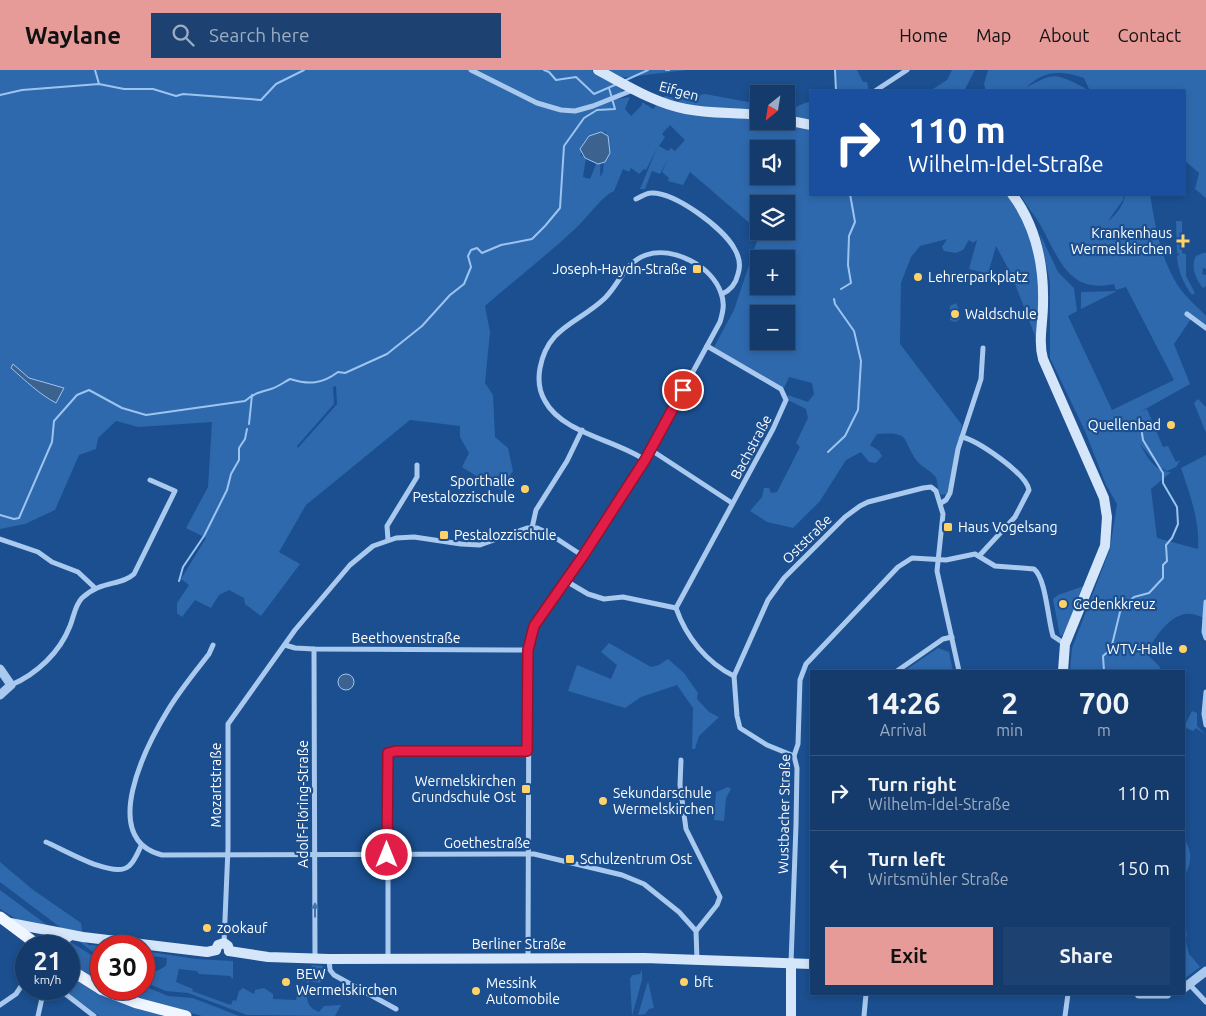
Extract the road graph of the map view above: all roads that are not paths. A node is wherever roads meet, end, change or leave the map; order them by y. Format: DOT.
graph roads {
  1 [pos="471,70"];
  2 [pos="598,70"];
  3 [pos="907,70"];
  4 [pos="632,88"];
  5 [pos="876,90"];
  6 [pos="750,114"];
  7 [pos="795,122"];
  8 [pos="810,125"];
  9 [pos="1013,195"];
  10 [pos="636,199"];
  11 [pos="722,294"];
  12 [pos="1187,314"];
  13 [pos="1206,328"];
  14 [pos="707,346"];
  15 [pos="983,348"];
  16 [pos="582,430"];
  17 [pos="962,437"];
  18 [pos="651,450"];
  19 [pos="645,460"];
  20 [pos="417,466"];
  21 [pos="150,480"];
  22 [pos="732,503"];
  23 [pos="941,503"];
  24 [pos="532,528"];
  25 [pos="0,539"];
  26 [pos="388,540"];
  27 [pos="583,556"];
  28 [pos="979,556"];
  29 [pos="938,560"];
  30 [pos="566,581"];
  31 [pos="94,588"];
  32 [pos="1206,602"];
  33 [pos="676,608"];
  34 [pos="952,637"];
  35 [pos="1206,638"];
  36 [pos="1065,644"];
  37 [pos="213,645"];
  38 [pos="285,645"];
  39 [pos="314,649"];
  40 [pos="528,650"];
  41 [pos="0,669"];
  42 [pos="898,670"];
  43 [pos="959,670"];
  44 [pos="1063,670"];
  45 [pos="734,676"];
  46 [pos="12,685"];
  47 [pos="1206,692"];
  48 [pos="0,695"];
  49 [pos="1206,725"];
  50 [pos="527,751"];
  51 [pos="794,756"];
  52 [pos="681,760"];
  53 [pos="46,842"];
  54 [pos="141,846"];
  55 [pos="227,855"];
  56 [pos="315,855"];
  57 [pos="387,855"];
  58 [pos="527,855"];
  59 [pos="4,920"];
  60 [pos="696,931"];
  61 [pos="66,934"];
  62 [pos="25,935"];
  63 [pos="223,948"];
  64 [pos="315,958"];
  65 [pos="528,958"];
  66 [pos="329,959"];
  67 [pos="388,959"];
  68 [pos="697,960"];
  69 [pos="791,963"];
  70 [pos="810,964"];
  71 [pos="1206,971"];
  72 [pos="1187,986"];
  73 [pos="15,995"];
  74 [pos="866,995"];
  75 [pos="1068,995"];
  76 [pos="42,1000"];
  77 [pos="73,1000"];
  78 [pos="129,1000"];
  79 [pos="1206,1002"];
  80 [pos="0,1005"];
  81 [pos="396,1009"];
  82 [pos="38,1016"];
  83 [pos="94,1016"];
  84 [pos="186,1016"];
  85 [pos="790,1016"];
  86 [pos="864,1016"];
  87 [pos="1065,1016"];
  1 -- 4 [label="street"];
  2 -- 4 [label="main road, Eifgen"];
  3 -- 5 [label="street"];
  4 -- 6 [label="main road, Eifgen"];
  7 -- 8 [label="main road"];
  9 -- 36 [label="main road"];
  10 -- 11 [label="street"];
  11 -- 14 [label="street"];
  11 -- 16 [label="street"];
  12 -- 13 [label="street"];
  14 -- 18 [label="street"];
  14 -- 22 [label="street, Bachstraße"];
  15 -- 17 [label="street"];
  16 -- 19 [label="street"];
  16 -- 24 [label="street"];
  17 -- 23 [label="street"];
  17 -- 28 [label="street"];
  18 -- 19 [label="street"];
  18 -- 22 [label="street, Bachstraße"];
  19 -- 27 [label="street"];
  20 -- 26 [label="street"];
  21 -- 31 [label="street"];
  22 -- 33 [label="street"];
  23 -- 29 [label="street"];
  23 -- 45 [label="street, Oststraße"];
  24 -- 26 [label="street, Mozartstraße"];
  24 -- 27 [label="street"];
  25 -- 31 [label="street"];
  26 -- 38 [label="street, Mozartstraße"];
  27 -- 30 [label="street"];
  28 -- 29 [label="street, Wustbacher Straße"];
  28 -- 36 [label="street"];
  29 -- 34 [label="street"];
  29 -- 51 [label="street, Wustbacher Straße"];
  30 -- 33 [label="street"];
  30 -- 40 [label="street"];
  31 -- 46 [label="street"];
  32 -- 35 [label="street"];
  33 -- 45 [label="street"];
  34 -- 42 [label="street"];
  34 -- 43 [label="street"];
  36 -- 44 [label="main road"];
  37 -- 54 [label="street"];
  38 -- 39 [label="street, Beethovenstraße"];
  38 -- 55 [label="street, Mozartstraße"];
  39 -- 40 [label="street, Beethovenstraße"];
  39 -- 56 [label="street, Adolf-Flöring-Straße"];
  40 -- 50 [label="street"];
  41 -- 46 [label="street"];
  45 -- 51 [label="street"];
  46 -- 48 [label="street"];
  47 -- 49 [label="street"];
  50 -- 57 [label="street"];
  50 -- 58 [label="street"];
  51 -- 69 [label="street, Wustbacher Straße"];
  52 -- 60 [label="street"];
  53 -- 54 [label="street"];
  54 -- 55 [label="street, Goethestraße"];
  55 -- 56 [label="street, Goethestraße"];
  55 -- 63 [label="street, Mozartstraße"];
  56 -- 57 [label="street, Goethestraße"];
  64 -- 56 [label="street, Adolf-Flöring-Straße, one-way"];
  57 -- 58 [label="street, Goethestraße"];
  57 -- 67 [label="street"];
  58 -- 60 [label="street, Goethestraße"];
  58 -- 65 [label="street"];
  59 -- 61 [label="main road, Berliner Straße"];
  59 -- 62 [label="main road"];
  60 -- 68 [label="street"];
  61 -- 63 [label="main road, Berliner Straße"];
  63 -- 64 [label="main road, Berliner Straße"];
  64 -- 66 [label="main road, Berliner Straße"];
  65 -- 67 [label="main road, Berliner Straße"];
  65 -- 68 [label="main road, Berliner Straße"];
  66 -- 67 [label="main road, Berliner Straße"];
  66 -- 81 [label="street"];
  68 -- 69 [label="main road, Berliner Straße"];
  69 -- 70 [label="main road, Berliner Straße"];
  69 -- 85 [label="main road"];
  71 -- 72 [label="street"];
  72 -- 79 [label="street"];
  73 -- 80 [label="street"];
  74 -- 86 [label="street"];
  75 -- 87 [label="street"];
  76 -- 82 [label="street"];
  77 -- 83 [label="street"];
  78 -- 84 [label="main road"];
}
